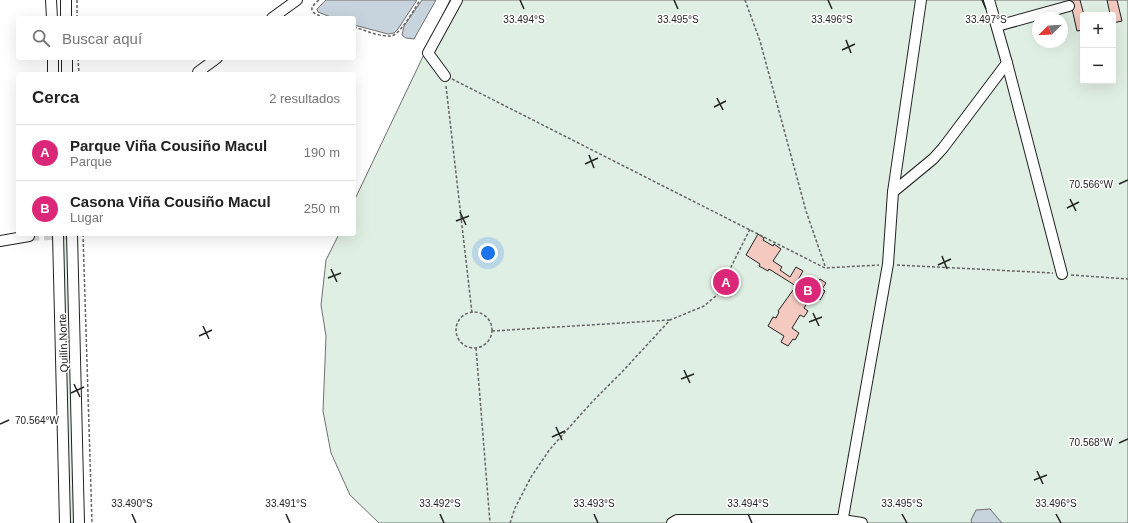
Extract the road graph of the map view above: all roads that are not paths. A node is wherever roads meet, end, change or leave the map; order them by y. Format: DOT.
graph roads {
  1 [pos="51,0"];
  2 [pos="66,0"];
  3 [pos="297,0"];
  4 [pos="457,0"];
  5 [pos="921,0"];
  6 [pos="989,0"];
  7 [pos="1069,6"];
  8 [pos="52,16"];
  9 [pos="66,16"];
  10 [pos="275,16"];
  11 [pos="997,26"];
  12 [pos="53,60"];
  13 [pos="67,60"];
  14 [pos="214,60"];
  15 [pos="1007,63"];
  16 [pos="53,72"];
  17 [pos="67,72"];
  18 [pos="198,72"];
  19 [pos="445,76"];
  20 [pos="893,192"];
  21 [pos="29,236"];
  22 [pos="58,236"];
  23 [pos="72,236"];
  24 [pos="0,241"];
  25 [pos="1062,274"];
  26 [pos="842,521"];
  27 [pos="739,522"];
  28 [pos="65,523"];
  29 [pos="79,523"];
  30 [pos="672,523"];
  31 [pos="862,523"];
  1 -- 8 [label="street"];
  2 -- 9 [label="street"];
  3 -- 10 [label="street"];
  4 -- 19 [label="street"];
  5 -- 20 [label="street"];
  6 -- 11 [label="street"];
  7 -- 11 [label="street"];
  11 -- 15 [label="street"];
  12 -- 16 [label="street"];
  13 -- 17 [label="street"];
  14 -- 18 [label="street"];
  15 -- 20 [label="street"];
  15 -- 25 [label="street"];
  20 -- 26 [label="street"];
  21 -- 24 [label="street"];
  22 -- 28 [label="street, Quilín Norte"];
  23 -- 29 [label="street, Quilín Norte"];
  26 -- 27 [label="street"];
  26 -- 31 [label="street"];
  27 -- 30 [label="street"];
}
